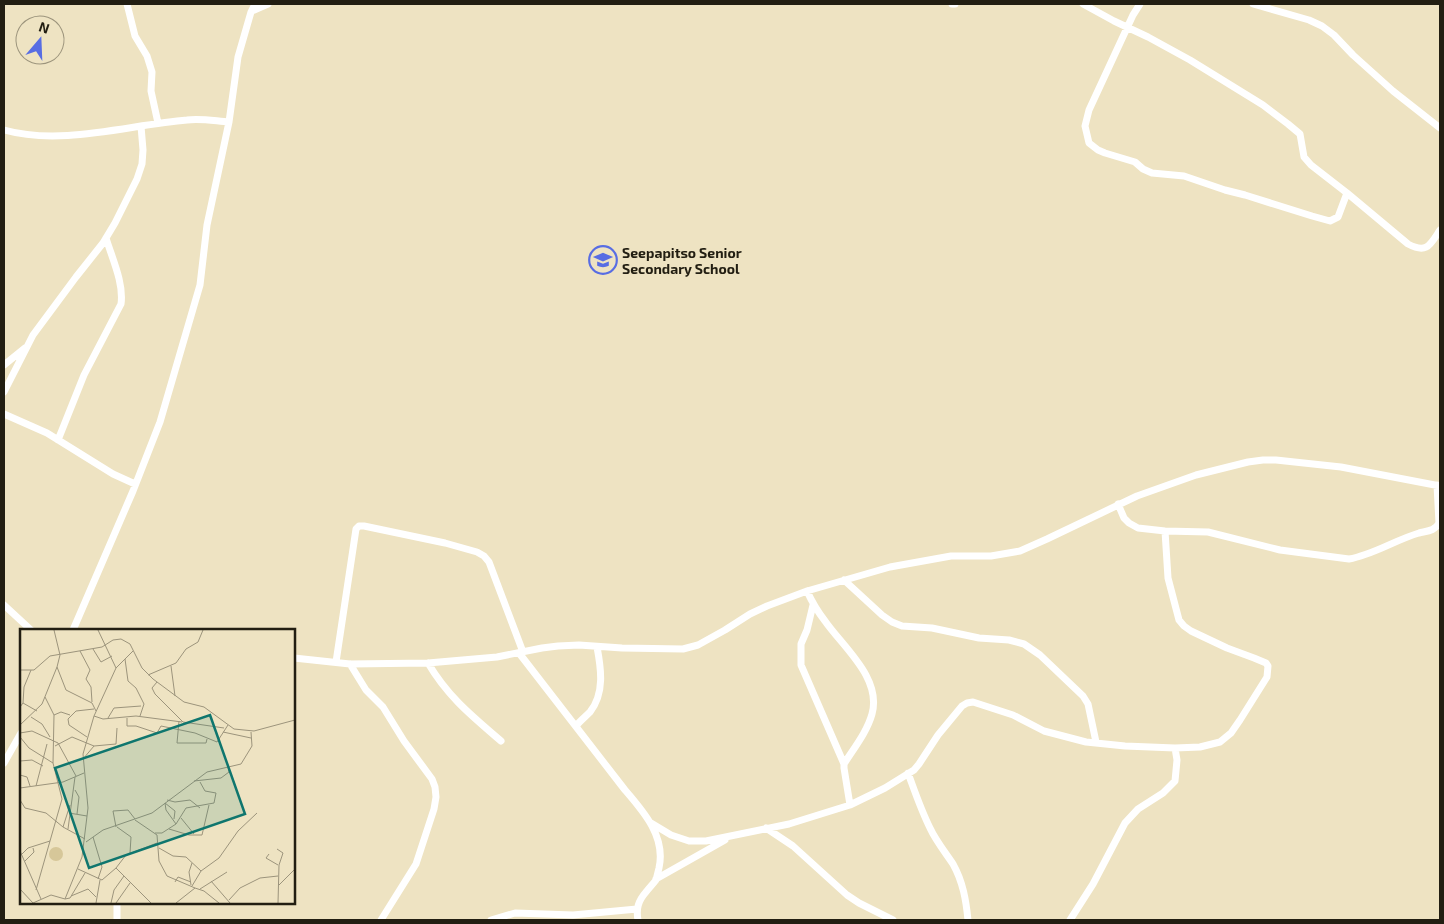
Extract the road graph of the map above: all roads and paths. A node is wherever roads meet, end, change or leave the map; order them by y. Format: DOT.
graph roads {
  1 [pos="127,4"];
  2 [pos="255,4"];
  3 [pos="268,4"];
  4 [pos="952,4"];
  5 [pos="955,4"];
  6 [pos="1083,4"];
  7 [pos="1140,4"];
  8 [pos="1254,4"];
  9 [pos="251,12"];
  10 [pos="1128,28"];
  11 [pos="229,122"];
  12 [pos="158,123"];
  13 [pos="141,126"];
  14 [pos="1440,128"];
  15 [pos="4,130"];
  16 [pos="1347,193"];
  17 [pos="1440,230"];
  18 [pos="106,238"];
  19 [pos="27,347"];
  20 [pos="4,364"];
  21 [pos="4,392"];
  22 [pos="4,414"];
  23 [pos="58,440"];
  24 [pos="135,484"];
  25 [pos="1439,485"];
  26 [pos="1118,504"];
  27 [pos="1165,530"];
  28 [pos="844,580"];
  29 [pos="807,591"];
  30 [pos="4,605"];
  31 [pos="814,605"];
  32 [pos="31,629"];
  33 [pos="73,629"];
  34 [pos="597,647"];
  35 [pos="521,652"];
  36 [pos="295,658"];
  37 [pos="336,662"];
  38 [pos="428,663"];
  39 [pos="350,664"];
  40 [pos="576,726"];
  41 [pos="20,735"];
  42 [pos="500,741"];
  43 [pos="1096,742"];
  44 [pos="1175,748"];
  45 [pos="4,763"];
  46 [pos="844,764"];
  47 [pos="908,773"];
  48 [pos="850,805"];
  49 [pos="651,823"];
  50 [pos="766,828"];
  51 [pos="732,836"];
  52 [pos="656,879"];
  53 [pos="117,904"];
  54 [pos="637,910"];
  55 [pos="116,920"];
  56 [pos="381,920"];
  57 [pos="491,920"];
  58 [pos="638,920"];
  59 [pos="892,920"];
  60 [pos="968,920"];
  61 [pos="1070,920"];
  1 -- 12 [label="street"];
  2 -- 9 [label="street"];
  3 -- 9 [label="street"];
  4 -- 5 [label="street"];
  6 -- 10 [label="street"];
  7 -- 10 [label="street"];
  8 -- 14 [label="street"];
  9 -- 11 [label="street"];
  10 -- 16 [label="street"];
  10 -- 16 [label="street"];
  11 -- 12 [label="street"];
  11 -- 24 [label="street"];
  12 -- 13 [label="street"];
  13 -- 15 [label="street"];
  13 -- 18 [label="street"];
  16 -- 17 [label="street"];
  18 -- 19 [label="street"];
  18 -- 23 [label="street"];
  19 -- 20 [label="street"];
  19 -- 21 [label="street"];
  22 -- 23 [label="street"];
  23 -- 24 [label="street"];
  24 -- 33 [label="street"];
  25 -- 26 [label="street"];
  25 -- 27 [label="street"];
  26 -- 27 [label="street"];
  26 -- 28 [label="street"];
  27 -- 44 [label="street"];
  28 -- 29 [label="street"];
  28 -- 43 [label="street"];
  29 -- 31 [label="street"];
  29 -- 34 [label="street"];
  30 -- 32 [label="street"];
  31 -- 46 [label="street"];
  31 -- 46 [label="street"];
  34 -- 35 [label="street"];
  34 -- 40 [label="street"];
  35 -- 37 [label="street"];
  35 -- 38 [label="street"];
  35 -- 40 [label="street"];
  36 -- 37 [label="street"];
  37 -- 39 [label="street"];
  38 -- 39 [label="street"];
  38 -- 42 [label="street"];
  39 -- 56 [label="street"];
  40 -- 49 [label="street"];
  41 -- 45 [label="street"];
  43 -- 44 [label="street"];
  43 -- 47 [label="street"];
  44 -- 61 [label="street"];
  46 -- 48 [label="street"];
  47 -- 48 [label="street"];
  47 -- 60 [label="street"];
  48 -- 50 [label="street"];
  49 -- 51 [label="street"];
  49 -- 52 [label="street"];
  50 -- 51 [label="street"];
  50 -- 59 [label="street"];
  51 -- 52 [label="street"];
  52 -- 54 [label="street"];
  53 -- 55 [label="street"];
  54 -- 57 [label="street"];
  54 -- 58 [label="street"];
}
